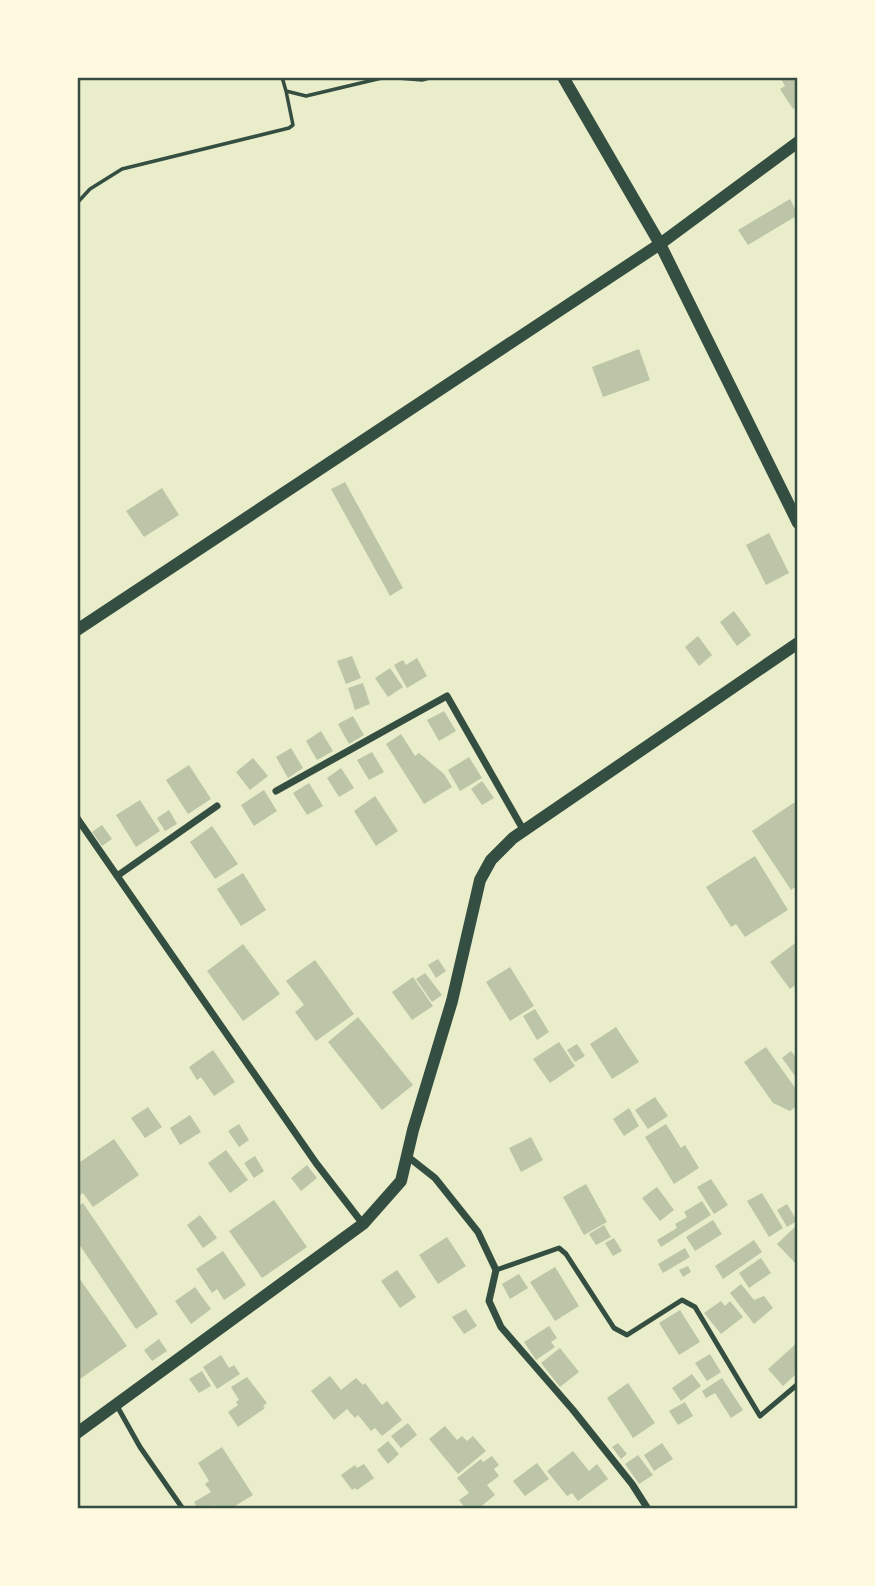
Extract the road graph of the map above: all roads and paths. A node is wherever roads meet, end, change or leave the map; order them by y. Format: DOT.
graph roads {
  1 [pos="282,77"];
  2 [pos="386,77"];
  3 [pos="433,77"];
  4 [pos="563,77"];
  5 [pos="286,91"];
  6 [pos="798,142"];
  7 [pos="77,203"];
  8 [pos="660,244"];
  9 [pos="798,523"];
  10 [pos="77,630"];
  11 [pos="798,643"];
  12 [pos="276,791"];
  13 [pos="217,806"];
  14 [pos="77,818"];
  15 [pos="524,831"];
  16 [pos="117,876"];
  17 [pos="407,1156"];
  18 [pos="363,1224"];
  19 [pos="496,1270"];
  20 [pos="798,1384"];
  21 [pos="117,1404"];
  22 [pos="77,1433"];
  23 [pos="183,1509"];
  24 [pos="648,1509"];
  1 -- 5 [label="path"];
  2 -- 3 [label="path"];
  2 -- 5 [label="path"];
  4 -- 8 [label="street"];
  5 -- 7 [label="path"];
  6 -- 8 [label="street"];
  8 -- 9 [label="street"];
  8 -- 10 [label="street"];
  11 -- 15 [label="street"];
  12 -- 15 [label="street"];
  13 -- 16 [label="street"];
  14 -- 16 [label="street"];
  15 -- 17 [label="street"];
  16 -- 18 [label="street"];
  17 -- 18 [label="street"];
  17 -- 19 [label="street"];
  18 -- 21 [label="street"];
  19 -- 20 [label="lane"];
  19 -- 24 [label="street"];
  21 -- 22 [label="street"];
  21 -- 23 [label="lane"];
}
